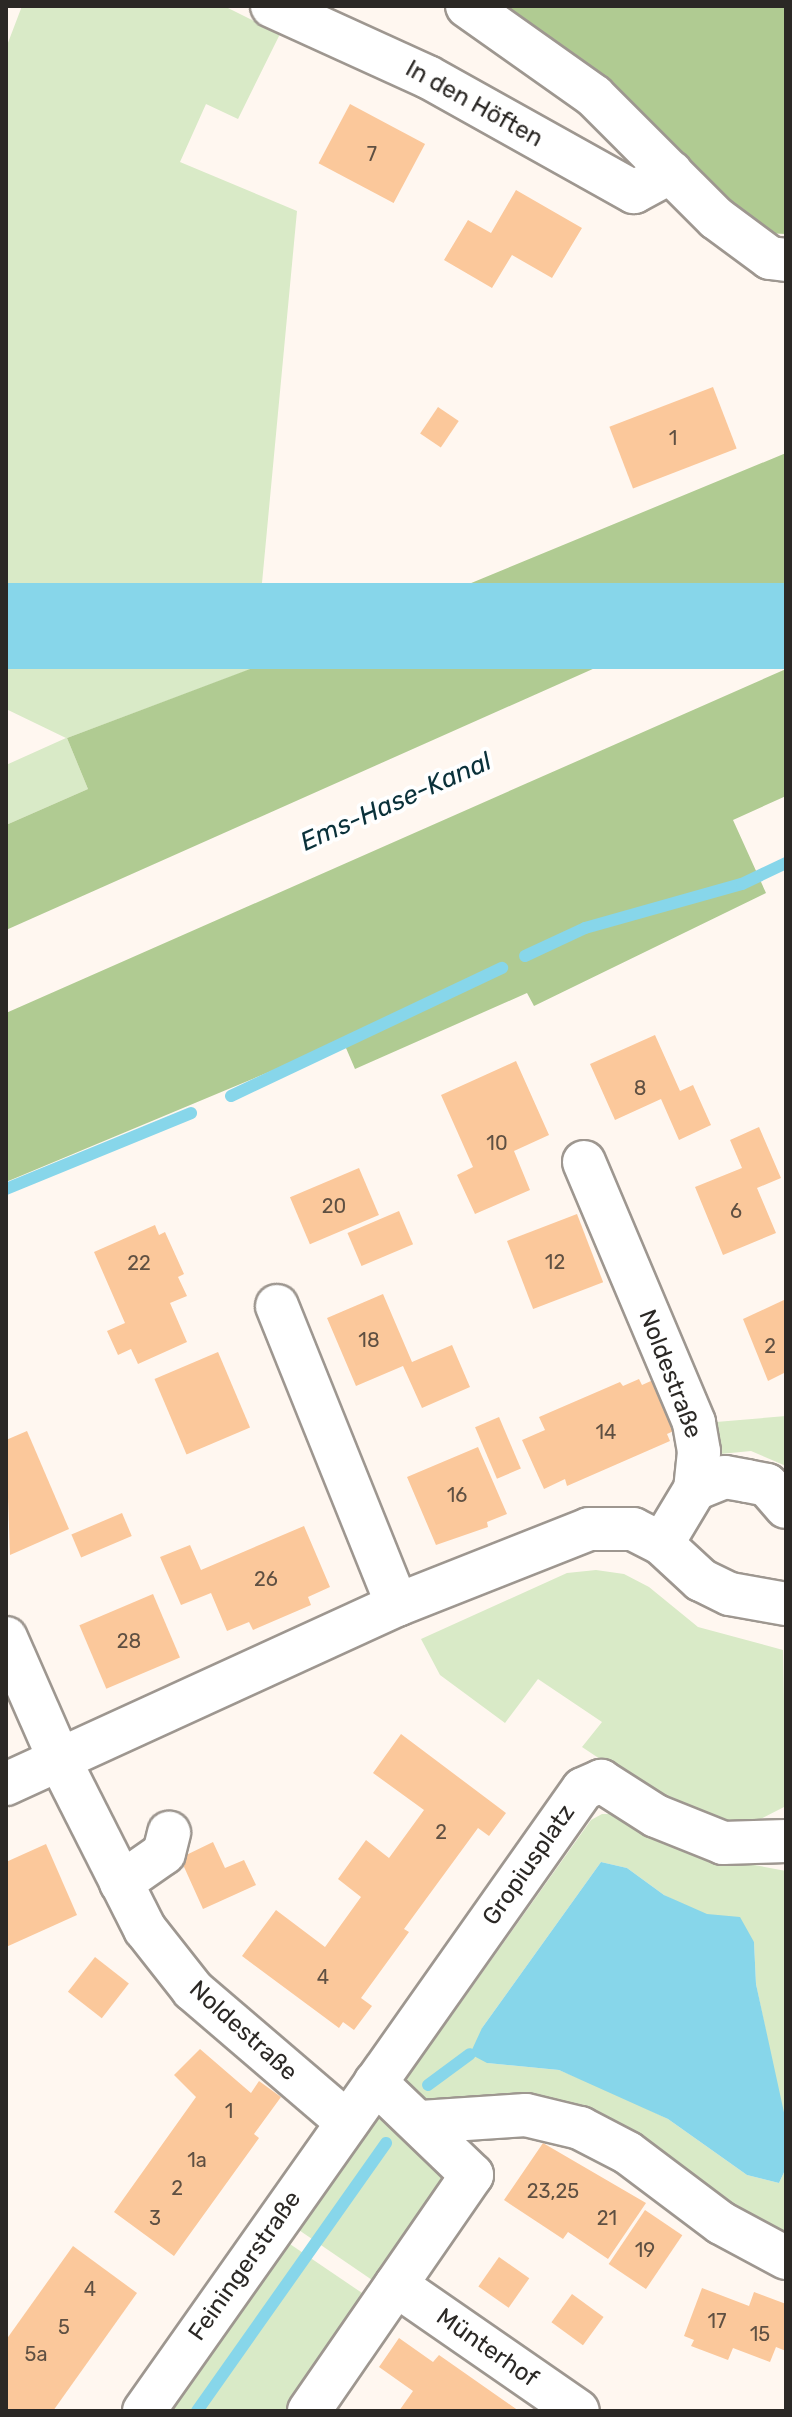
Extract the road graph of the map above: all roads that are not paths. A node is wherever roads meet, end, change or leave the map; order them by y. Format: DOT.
graph roads {
  1 [pos="272,6"];
  2 [pos="467,6"];
  3 [pos="671,172"];
  4 [pos="786,260"];
  5 [pos="584,1162"];
  6 [pos="277,1306"];
  7 [pos="695,1489"];
  8 [pos="786,1507"];
  9 [pos="662,1544"];
  10 [pos="786,1604"];
  11 [pos="397,1605"];
  12 [pos="6,1638"];
  13 [pos="60,1761"];
  14 [pos="6,1784"];
  15 [pos="169,1833"];
  16 [pos="786,1841"];
  17 [pos="121,1883"];
  18 [pos="375,2082"];
  19 [pos="347,2122"];
  20 [pos="421,2122"];
  21 [pos="786,2258"];
  22 [pos="396,2285"];
  23 [pos="144,2411"];
  24 [pos="309,2411"];
  25 [pos="578,2411"];
  1 -- 3 [label="street, In den Höften"];
  2 -- 3 [label="street"];
  3 -- 4 [label="street"];
  5 -- 7 [label="street, Noldestraße"];
  6 -- 11 [label="street"];
  7 -- 8 [label="street"];
  7 -- 9 [label="street, Noldestraße"];
  9 -- 10 [label="street"];
  9 -- 11 [label="street"];
  11 -- 13 [label="street"];
  12 -- 13 [label="street, Noldestraße"];
  13 -- 14 [label="street"];
  13 -- 17 [label="street, Noldestraße"];
  15 -- 17 [label="street"];
  16 -- 18 [label="street, Gropiusplatz"];
  17 -- 19 [label="street, Noldestraße"];
  18 -- 19 [label="street, Gropiusplatz"];
  18 -- 20 [label="street"];
  19 -- 23 [label="street, Feiningerstraße"];
  20 -- 21 [label="street"];
  20 -- 22 [label="street"];
  22 -- 24 [label="street"];
  22 -- 25 [label="street, Münterhof"];
}
